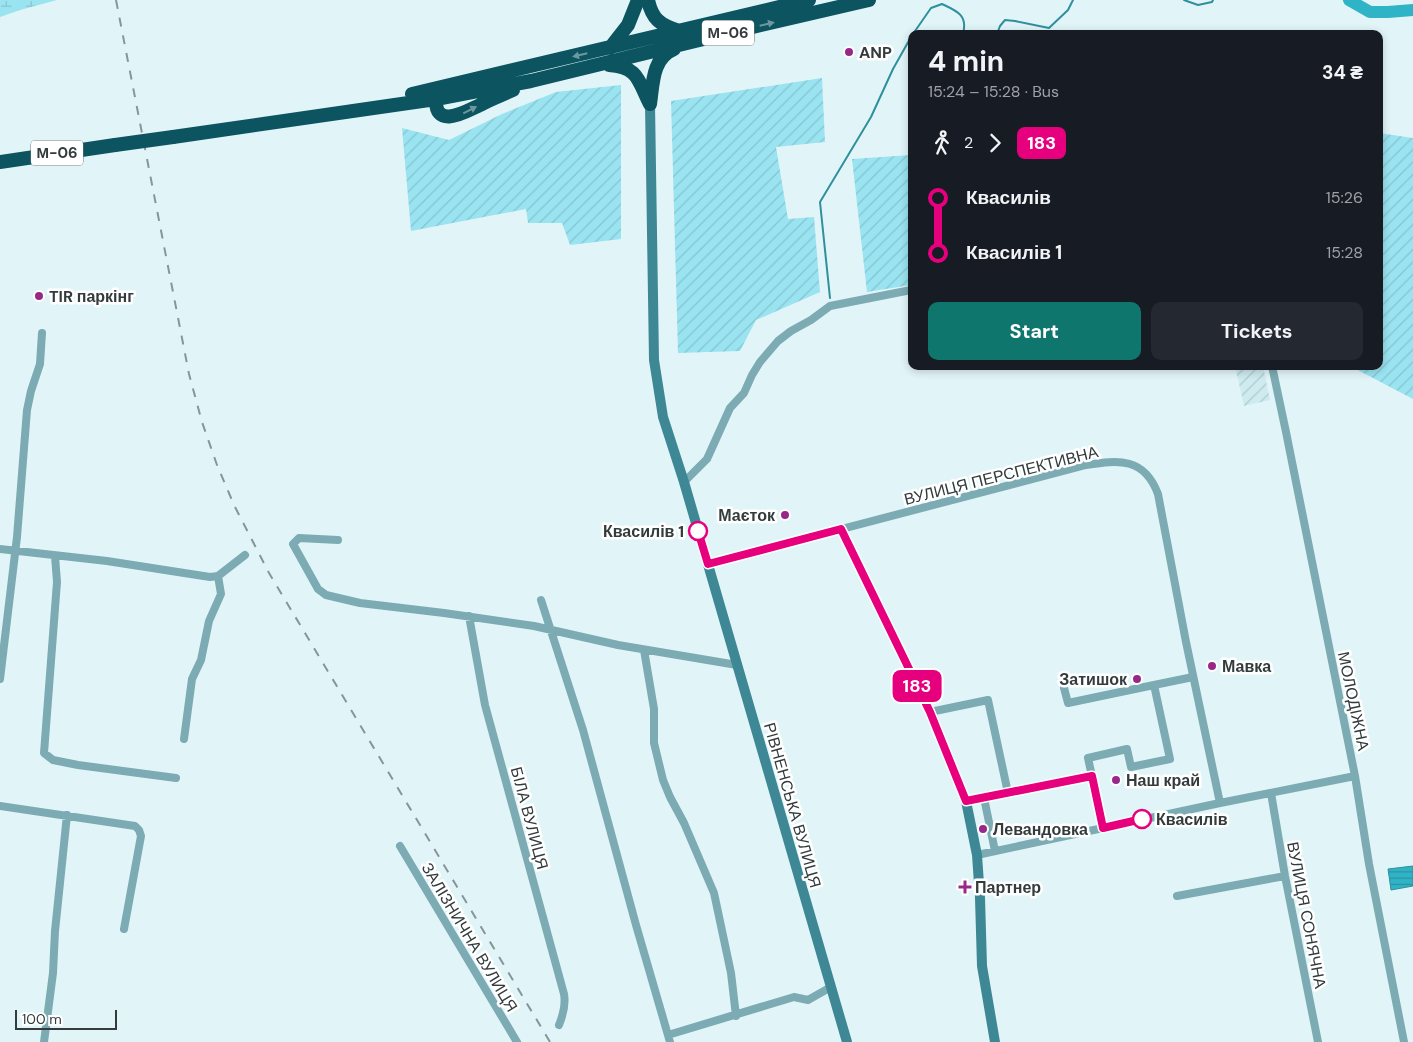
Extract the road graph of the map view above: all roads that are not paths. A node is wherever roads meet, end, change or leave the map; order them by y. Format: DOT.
graph roads {
  1 [pos="638,0"];
  2 [pos="648,0"];
  3 [pos="783,0"];
  4 [pos="809,0"];
  5 [pos="861,1"];
  6 [pos="761,11"];
  7 [pos="678,31"];
  8 [pos="692,42"];
  9 [pos="610,48"];
  10 [pos="600,64"];
  11 [pos="531,81"];
  12 [pos="452,85"];
  13 [pos="436,99"];
  14 [pos="650,104"];
  15 [pos="326,114"];
  16 [pos="0,162"];
  17 [pos="908,291"];
  18 [pos="42,333"];
  19 [pos="1273,370"];
  20 [pos="684,482"];
  21 [pos="841,529"];
  22 [pos="338,540"];
  23 [pos="0,549"];
  24 [pos="16,552"];
  25 [pos="245,555"];
  26 [pos="55,556"];
  27 [pos="708,564"];
  28 [pos="218,576"];
  29 [pos="541,600"];
  30 [pos="469,616"];
  31 [pos="551,630"];
  32 [pos="644,650"];
  33 [pos="737,666"];
  34 [pos="1193,677"];
  35 [pos="0,679"];
  36 [pos="1154,685"];
  37 [pos="1064,688"];
  38 [pos="930,712"];
  39 [pos="184,739"];
  40 [pos="1092,776"];
  41 [pos="1355,776"];
  42 [pos="176,778"];
  43 [pos="1008,793"];
  44 [pos="1272,793"];
  45 [pos="984,798"];
  46 [pos="966,801"];
  47 [pos="1220,803"];
  48 [pos="0,806"];
  49 [pos="66,815"];
  50 [pos="1103,828"];
  51 [pos="400,846"];
  52 [pos="995,851"];
  53 [pos="977,855"];
  54 [pos="1285,876"];
  55 [pos="1177,896"];
  56 [pos="124,929"];
  57 [pos="831,987"];
  58 [pos="736,1016"];
  59 [pos="559,1025"];
  60 [pos="669,1039"];
  61 [pos="44,1042"];
  62 [pos="517,1042"];
  63 [pos="847,1042"];
  64 [pos="995,1042"];
  65 [pos="1318,1042"];
  66 [pos="1404,1042"];
  1 -- 9 [label="highway"];
  2 -- 7 [label="highway"];
  3 -- 6 [label="highway"];
  4 -- 6 [label="highway, М-06"];
  8 -- 5 [label="highway, М-06, one-way"];
  6 -- 7 [label="highway, М-06"];
  7 -- 9 [label="highway, М-06"];
  8 -- 10 [label="highway, М-06"];
  8 -- 14 [label="highway"];
  9 -- 12 [label="highway, М-06, one-way"];
  10 -- 11 [label="highway, М-06"];
  10 -- 14 [label="highway"];
  11 -- 13 [label="highway, М-06"];
  13 -- 11 [label="highway, one-way"];
  12 -- 13 [label="highway"];
  12 -- 15 [label="highway, М-06"];
  13 -- 15 [label="highway, М-06"];
  14 -- 20 [label="main road, РІВНЕНСЬКА ВУЛИЦЯ"];
  15 -- 16 [label="highway, М-06, bridge"];
  17 -- 20 [label="street"];
  18 -- 24 [label="street"];
  19 -- 41 [label="street, МОЛОДІЖНА"];
  20 -- 27 [label="main road, РІВНЕНСЬКА ВУЛИЦЯ"];
  21 -- 27 [label="street, ВУЛИЦЯ ПЕРСПЕКТИВНА"];
  21 -- 34 [label="street, ВУЛИЦЯ ПЕРСПЕКТИВНА"];
  21 -- 38 [label="main road"];
  22 -- 30 [label="street"];
  23 -- 24 [label="street"];
  24 -- 26 [label="street"];
  24 -- 35 [label="street"];
  25 -- 28 [label="street"];
  26 -- 28 [label="street"];
  26 -- 42 [label="street"];
  27 -- 33 [label="main road, РІВНЕНСЬКА ВУЛИЦЯ"];
  28 -- 39 [label="street"];
  29 -- 31 [label="street"];
  30 -- 31 [label="street"];
  30 -- 59 [label="street, БІЛА ВУЛИЦЯ"];
  31 -- 32 [label="street"];
  31 -- 60 [label="street"];
  32 -- 33 [label="street"];
  32 -- 58 [label="street"];
  33 -- 57 [label="main road, РІВНЕНСЬКА ВУЛИЦЯ"];
  34 -- 36 [label="street"];
  34 -- 47 [label="street, ВУЛИЦЯ ПЕРСПЕКТИВНА"];
  36 -- 37 [label="street"];
  36 -- 40 [label="street"];
  38 -- 43 [label="street"];
  38 -- 46 [label="main road"];
  40 -- 43 [label="street"];
  40 -- 50 [label="street"];
  41 -- 44 [label="street"];
  41 -- 66 [label="street, МОЛОДІЖНА"];
  43 -- 45 [label="street"];
  44 -- 47 [label="street"];
  44 -- 54 [label="street, ВУЛИЦЯ СОНЯЧНА"];
  45 -- 46 [label="street"];
  45 -- 52 [label="street"];
  46 -- 53 [label="main road"];
  47 -- 50 [label="street"];
  48 -- 49 [label="street"];
  49 -- 56 [label="street"];
  49 -- 61 [label="street"];
  50 -- 52 [label="street"];
  51 -- 62 [label="street, ЗАЛІЗНИЧНА ВУЛИЦЯ"];
  52 -- 53 [label="street"];
  53 -- 64 [label="main road"];
  54 -- 55 [label="street"];
  54 -- 65 [label="street, ВУЛИЦЯ СОНЯЧНА"];
  57 -- 58 [label="street"];
  57 -- 63 [label="main road, РІВНЕНСЬКА ВУЛИЦЯ"];
  58 -- 60 [label="street"];
}
